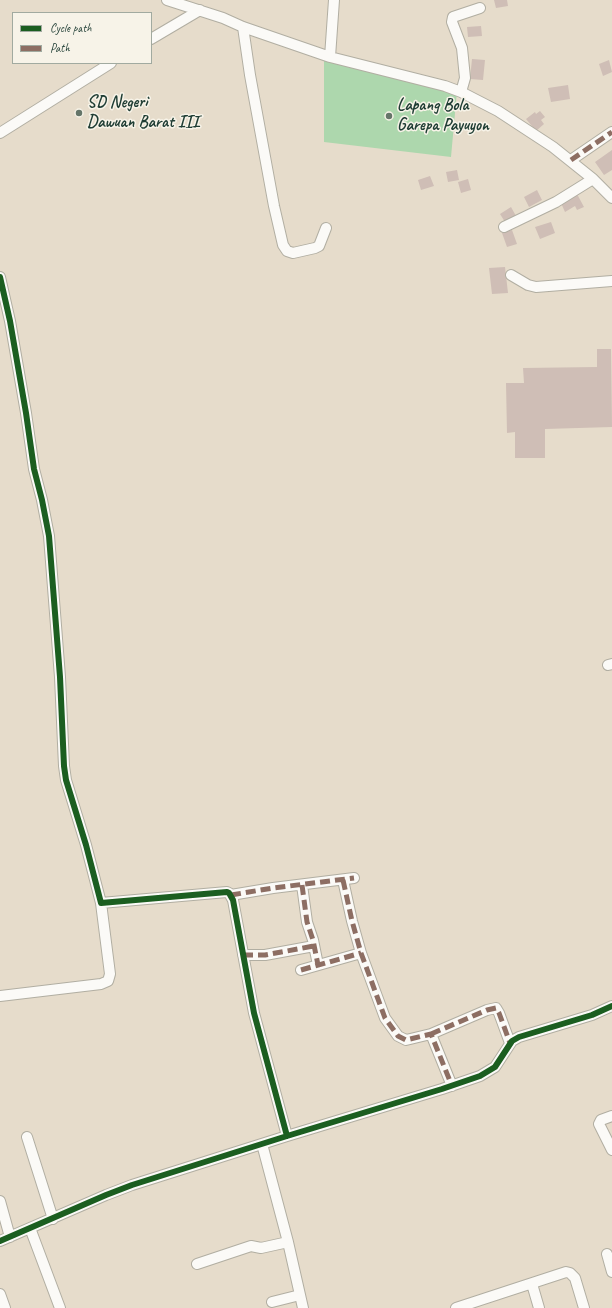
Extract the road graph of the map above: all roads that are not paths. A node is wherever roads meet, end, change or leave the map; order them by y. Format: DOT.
graph roads {
  1 [pos="167,0"];
  2 [pos="334,0"];
  3 [pos="480,8"];
  4 [pos="200,10"];
  5 [pos="244,27"];
  6 [pos="152,38"];
  7 [pos="330,57"];
  8 [pos="109,64"];
  9 [pos="461,92"];
  10 [pos="0,132"];
  11 [pos="612,132"];
  12 [pos="571,160"];
  13 [pos="593,179"];
  14 [pos="612,198"];
  15 [pos="326,228"];
  16 [pos="504,228"];
  17 [pos="511,275"];
  18 [pos="0,277"];
  19 [pos="612,281"];
  20 [pos="354,878"];
  21 [pos="343,880"];
  22 [pos="302,885"];
  23 [pos="231,895"];
  24 [pos="101,903"];
  25 [pos="314,946"];
  26 [pos="361,953"];
  27 [pos="243,955"];
  28 [pos="318,965"];
  29 [pos="301,970"];
  30 [pos="0,996"];
  31 [pos="612,1006"];
  32 [pos="431,1034"];
  33 [pos="510,1043"];
  34 [pos="452,1086"];
  35 [pos="612,1116"];
  36 [pos="287,1136"];
  37 [pos="27,1137"];
  38 [pos="262,1144"];
  39 [pos="612,1150"];
  40 [pos="0,1201"];
  41 [pos="53,1219"];
  42 [pos="30,1228"];
  43 [pos="10,1237"];
  44 [pos="0,1241"];
  45 [pos="288,1242"];
  46 [pos="607,1254"];
  47 [pos="198,1264"];
  48 [pos="612,1272"];
  49 [pos="532,1284"];
  50 [pos="0,1294"];
  51 [pos="300,1296"];
  52 [pos="272,1302"];
  53 [pos="5,1308"];
  54 [pos="60,1308"];
  55 [pos="303,1308"];
  56 [pos="456,1308"];
  57 [pos="539,1308"];
  58 [pos="584,1308"];
  1 -- 4 [label="street"];
  2 -- 7 [label="street"];
  3 -- 9 [label="street"];
  4 -- 5 [label="street"];
  4 -- 6 [label="street"];
  5 -- 7 [label="street"];
  5 -- 15 [label="street"];
  7 -- 9 [label="street"];
  8 -- 10 [label="street"];
  9 -- 12 [label="street"];
  11 -- 12 [label="street"];
  12 -- 13 [label="street"];
  13 -- 14 [label="street"];
  13 -- 16 [label="street"];
  17 -- 19 [label="street"];
  18 -- 24 [label="street"];
  20 -- 21 [label="street"];
  21 -- 22 [label="street"];
  21 -- 26 [label="street"];
  22 -- 23 [label="street"];
  22 -- 25 [label="street"];
  23 -- 24 [label="street"];
  23 -- 27 [label="street"];
  24 -- 30 [label="street"];
  25 -- 27 [label="street"];
  25 -- 28 [label="street"];
  26 -- 28 [label="street"];
  26 -- 32 [label="street"];
  27 -- 36 [label="street"];
  28 -- 29 [label="street"];
  31 -- 33 [label="street"];
  32 -- 33 [label="street"];
  32 -- 34 [label="street"];
  33 -- 34 [label="street"];
  34 -- 36 [label="street"];
  35 -- 39 [label="street"];
  36 -- 38 [label="street"];
  37 -- 41 [label="street"];
  38 -- 41 [label="street"];
  38 -- 45 [label="street"];
  40 -- 43 [label="street"];
  41 -- 42 [label="street"];
  42 -- 43 [label="street"];
  42 -- 54 [label="street"];
  43 -- 44 [label="street"];
  45 -- 47 [label="street"];
  45 -- 51 [label="street"];
  46 -- 48 [label="street"];
  49 -- 56 [label="street"];
  49 -- 57 [label="street"];
  49 -- 58 [label="street"];
  50 -- 53 [label="street"];
  51 -- 52 [label="street"];
  51 -- 55 [label="street"];
}
